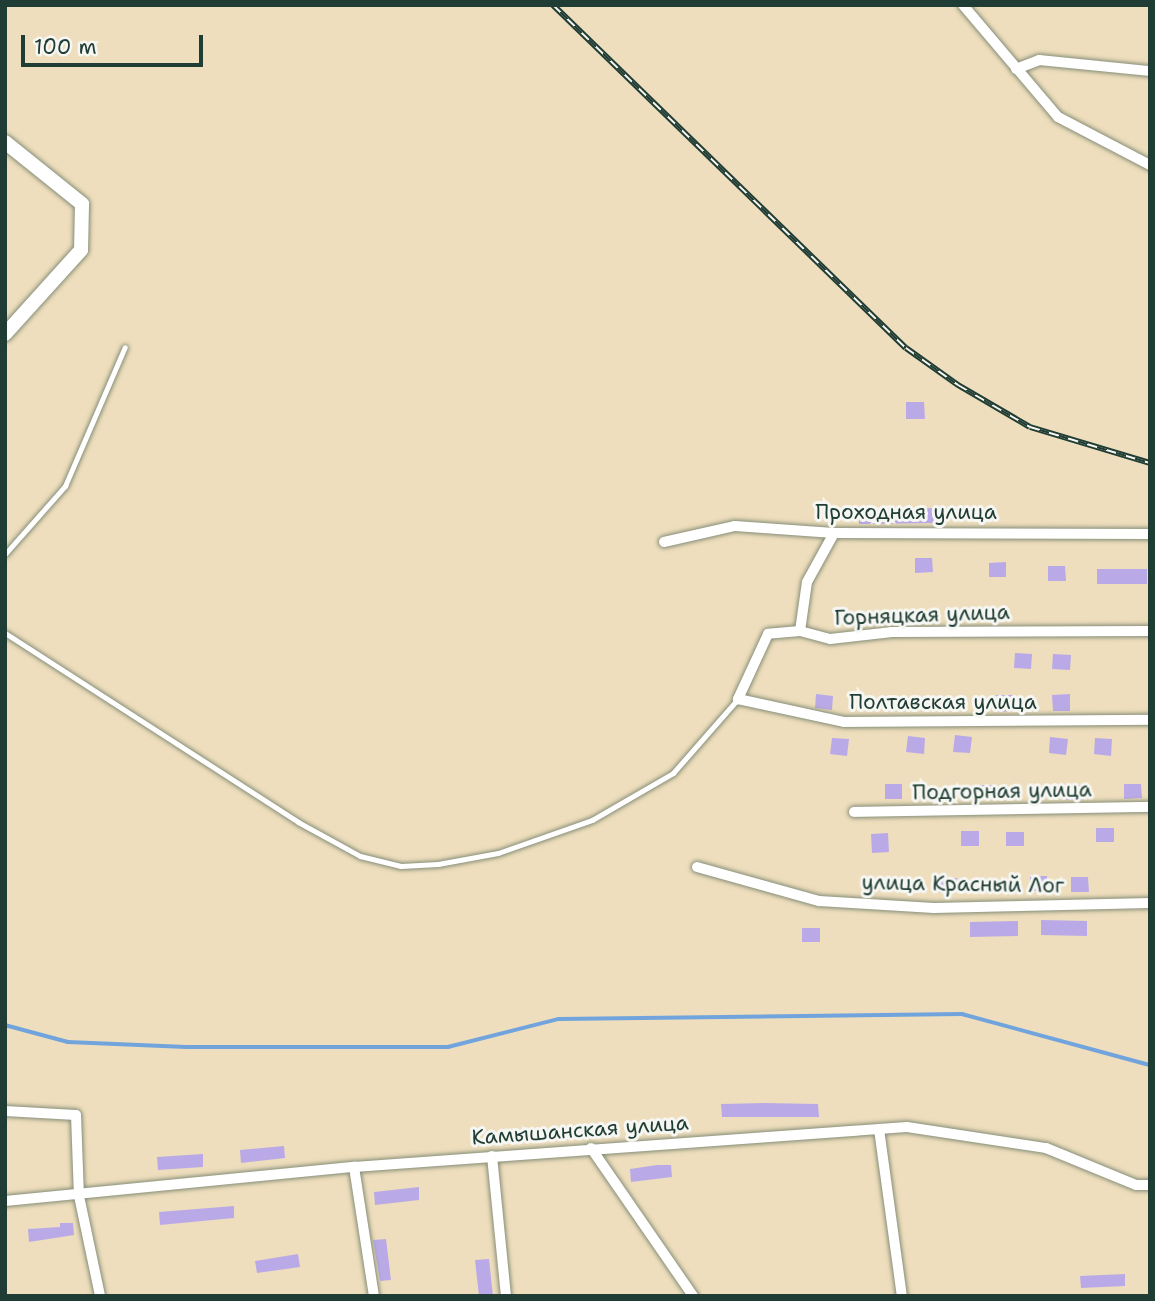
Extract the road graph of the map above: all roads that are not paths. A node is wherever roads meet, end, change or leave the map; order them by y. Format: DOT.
graph roads {
  1 [pos="963,5"];
  2 [pos="1016,69"];
  3 [pos="1150,71"];
  4 [pos="5,142"];
  5 [pos="1150,165"];
  6 [pos="5,334"];
  7 [pos="125,347"];
  8 [pos="834,533"];
  9 [pos="1150,534"];
  10 [pos="664,542"];
  11 [pos="5,554"];
  12 [pos="1150,631"];
  13 [pos="800,632"];
  14 [pos="5,633"];
  15 [pos="738,699"];
  16 [pos="1150,720"];
  17 [pos="1150,807"];
  18 [pos="855,812"];
  19 [pos="697,867"];
  20 [pos="1150,903"];
  21 [pos="5,1111"];
  22 [pos="879,1129"];
  23 [pos="591,1148"];
  24 [pos="492,1156"];
  25 [pos="354,1167"];
  26 [pos="1150,1185"];
  27 [pos="79,1196"];
  28 [pos="5,1201"];
  29 [pos="100,1296"];
  30 [pos="374,1296"];
  31 [pos="506,1296"];
  32 [pos="693,1296"];
  33 [pos="902,1296"];
  1 -- 2 [label="street"];
  2 -- 3 [label="street"];
  2 -- 5 [label="street"];
  4 -- 6 [label="street"];
  7 -- 11 [label="lane"];
  8 -- 9 [label="street, Проходная улица"];
  8 -- 10 [label="street, Проходная улица"];
  8 -- 13 [label="street"];
  12 -- 13 [label="street, Горняцкая улица"];
  13 -- 15 [label="street, Горняцкая улица"];
  14 -- 15 [label="lane"];
  15 -- 16 [label="street, Полтавская улица"];
  17 -- 18 [label="street, Подгорная улица"];
  19 -- 20 [label="street, улица Красный Лог"];
  21 -- 27 [label="street"];
  22 -- 23 [label="street, Камышанская улица"];
  22 -- 26 [label="street, Камышанская улица"];
  22 -- 33 [label="street"];
  23 -- 24 [label="street, Камышанская улица"];
  23 -- 32 [label="street"];
  24 -- 25 [label="street, Камышанская улица"];
  24 -- 31 [label="street"];
  25 -- 27 [label="street, Камышанская улица"];
  25 -- 30 [label="street"];
  27 -- 28 [label="street, Камышанская улица"];
  27 -- 29 [label="street"];
}
